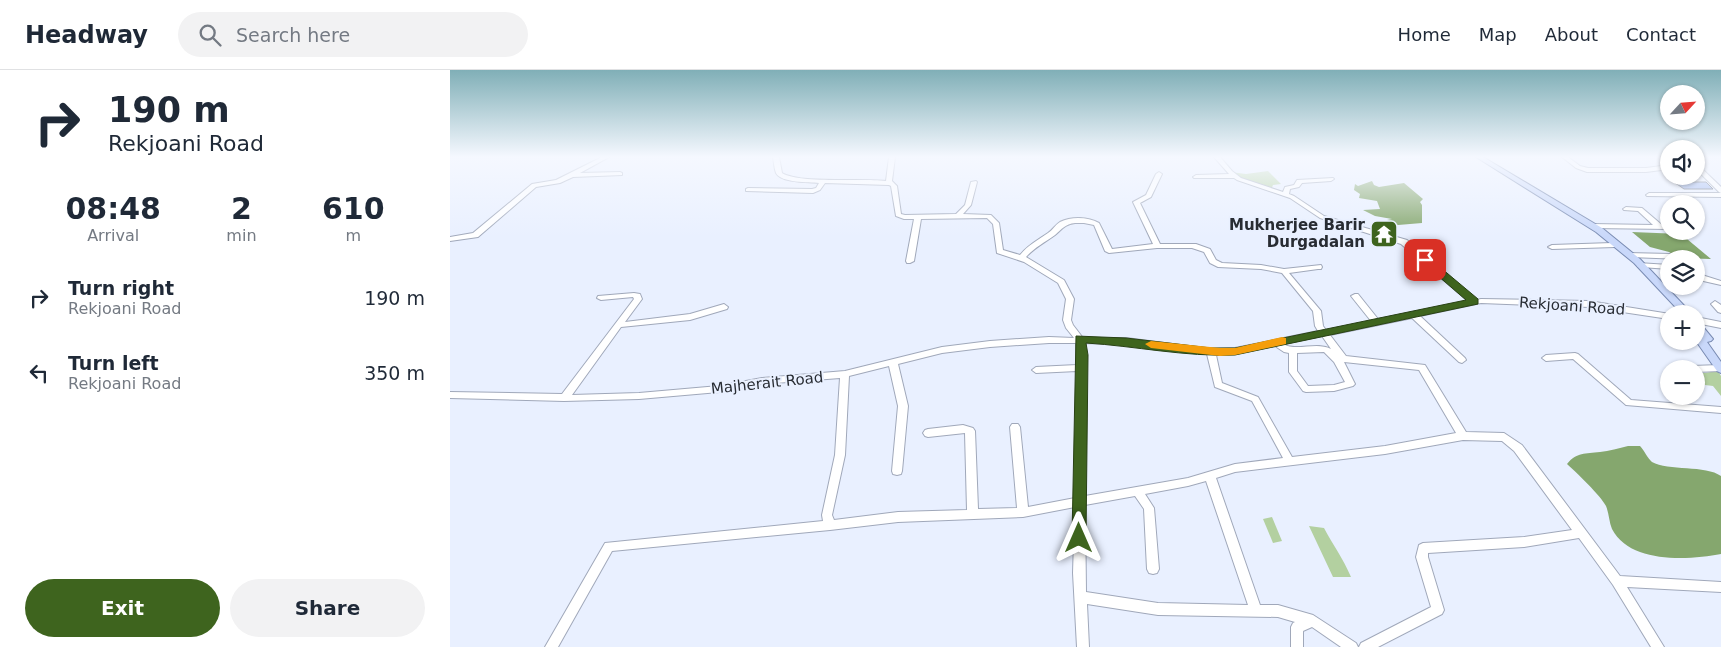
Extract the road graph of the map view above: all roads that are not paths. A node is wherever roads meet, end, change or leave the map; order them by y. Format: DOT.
graph roads {
  1 [pos="543,184"];
  2 [pos="821,184"];
  3 [pos="891,184"];
  4 [pos="973,184"];
  5 [pos="1154,184"];
  6 [pos="1255,184"];
  7 [pos="1298,184"];
  8 [pos="1520,184"];
  9 [pos="1525,184"];
  10 [pos="748,190"];
  11 [pos="1720,190"];
  12 [pos="1285,195"];
  13 [pos="1649,195"];
  14 [pos="1626,209"];
  15 [pos="958,216"];
  16 [pos="918,217"];
  17 [pos="1592,226"];
  18 [pos="1660,227"];
  19 [pos="450,239"];
  20 [pos="1612,245"];
  21 [pos="1157,246"];
  22 [pos="1552,247"];
  23 [pos="1630,255"];
  24 [pos="1660,256"];
  25 [pos="1022,257"];
  26 [pos="910,261"];
  27 [pos="1641,266"];
  28 [pos="1318,267"];
  29 [pos="1660,267"];
  30 [pos="1284,271"];
  31 [pos="1705,279"];
  32 [pos="1721,283"];
  33 [pos="1355,296"];
  34 [pos="601,298"];
  35 [pos="1474,302"];
  36 [pos="1672,305"];
  37 [pos="1679,305"];
  38 [pos="724,308"];
  39 [pos="1414,315"];
  40 [pos="1660,315"];
  41 [pos="1377,323"];
  42 [pos="1705,323"];
  43 [pos="619,325"];
  44 [pos="1721,325"];
  45 [pos="1324,333"];
  46 [pos="1705,334"];
  47 [pos="1080,339"];
  48 [pos="1278,342"];
  49 [pos="1705,346"];
  50 [pos="1293,350"];
  51 [pos="1211,352"];
  52 [pos="1721,356"];
  53 [pos="1546,358"];
  54 [pos="1462,360"];
  55 [pos="893,362"];
  56 [pos="1081,368"];
  57 [pos="1721,368"];
  58 [pos="1705,369"];
  59 [pos="1036,370"];
  60 [pos="845,374"];
  61 [pos="450,395"];
  62 [pos="564,398"];
  63 [pos="1721,410"];
  64 [pos="1015,427"];
  65 [pos="928,433"];
  66 [pos="1463,436"];
  67 [pos="1290,462"];
  68 [pos="897,471"];
  69 [pos="1210,476"];
  70 [pos="1138,492"];
  71 [pos="1079,503"];
  72 [pos="1023,512"];
  73 [pos="973,514"];
  74 [pos="830,525"];
  75 [pos="1580,532"];
  76 [pos="1153,569"];
  77 [pos="1617,581"];
  78 [pos="1721,587"];
  79 [pos="1080,598"];
  80 [pos="1256,610"];
  81 [pos="1313,621"];
  82 [pos="551,647"];
  83 [pos="1083,647"];
  84 [pos="1297,647"];
  85 [pos="1352,647"];
  86 [pos="1365,647"];
  87 [pos="1658,647"];
  1 -- 19 [label="street"];
  2 -- 10 [label="street"];
  3 -- 16 [label="street"];
  4 -- 15 [label="street"];
  5 -- 21 [label="street"];
  6 -- 12 [label="street"];
  7 -- 12 [label="street"];
  8 -- 20 [label="main road"];
  9 -- 17 [label="main road"];
  11 -- 13 [label="street"];
  12 -- 35 [label="street"];
  14 -- 18 [label="street"];
  15 -- 16 [label="street"];
  15 -- 25 [label="street"];
  16 -- 26 [label="street"];
  17 -- 18 [label="street"];
  17 -- 23 [label="main road"];
  20 -- 22 [label="street"];
  20 -- 36 [label="main road"];
  21 -- 25 [label="street"];
  21 -- 30 [label="street"];
  23 -- 24 [label="street"];
  23 -- 27 [label="main road"];
  25 -- 47 [label="street"];
  27 -- 29 [label="street"];
  27 -- 37 [label="main road"];
  28 -- 30 [label="street"];
  30 -- 45 [label="street"];
  31 -- 32 [label="street"];
  33 -- 41 [label="street"];
  34 -- 43 [label="street"];
  35 -- 39 [label="street, Rekjoani Road"];
  35 -- 40 [label="street, Rekjoani Road"];
  38 -- 43 [label="street"];
  39 -- 41 [label="street, Rekjoani Road"];
  39 -- 54 [label="street"];
  41 -- 45 [label="street, Rekjoani Road"];
  42 -- 44 [label="street"];
  43 -- 62 [label="street"];
  45 -- 48 [label="street, Rekjoani Road"];
  45 -- 66 [label="street"];
  46 -- 52 [label="main road"];
  47 -- 51 [label="street, Rekjoani Road"];
  47 -- 55 [label="street, Majherait Road"];
  47 -- 56 [label="street"];
  48 -- 50 [label="street"];
  48 -- 51 [label="street, Rekjoani Road"];
  49 -- 57 [label="main road"];
  50 -- 50 [label="street"];
  51 -- 67 [label="street"];
  53 -- 63 [label="street"];
  55 -- 60 [label="street, Majherait Road"];
  55 -- 68 [label="street"];
  56 -- 59 [label="street"];
  56 -- 71 [label="street"];
  57 -- 58 [label="street"];
  60 -- 62 [label="street, Majherait Road"];
  60 -- 74 [label="street"];
  61 -- 62 [label="street, Majherait Road"];
  64 -- 72 [label="street"];
  65 -- 73 [label="street"];
  66 -- 67 [label="street"];
  66 -- 75 [label="street"];
  67 -- 69 [label="street"];
  69 -- 70 [label="street"];
  69 -- 80 [label="street"];
  70 -- 71 [label="street"];
  70 -- 76 [label="street"];
  71 -- 72 [label="street"];
  71 -- 79 [label="street"];
  72 -- 73 [label="street"];
  73 -- 74 [label="street"];
  74 -- 82 [label="street"];
  75 -- 77 [label="street"];
  75 -- 86 [label="street"];
  77 -- 78 [label="street"];
  77 -- 87 [label="street"];
  79 -- 80 [label="street"];
  79 -- 83 [label="street"];
  80 -- 81 [label="street"];
  81 -- 84 [label="street"];
  81 -- 85 [label="street"];
}
